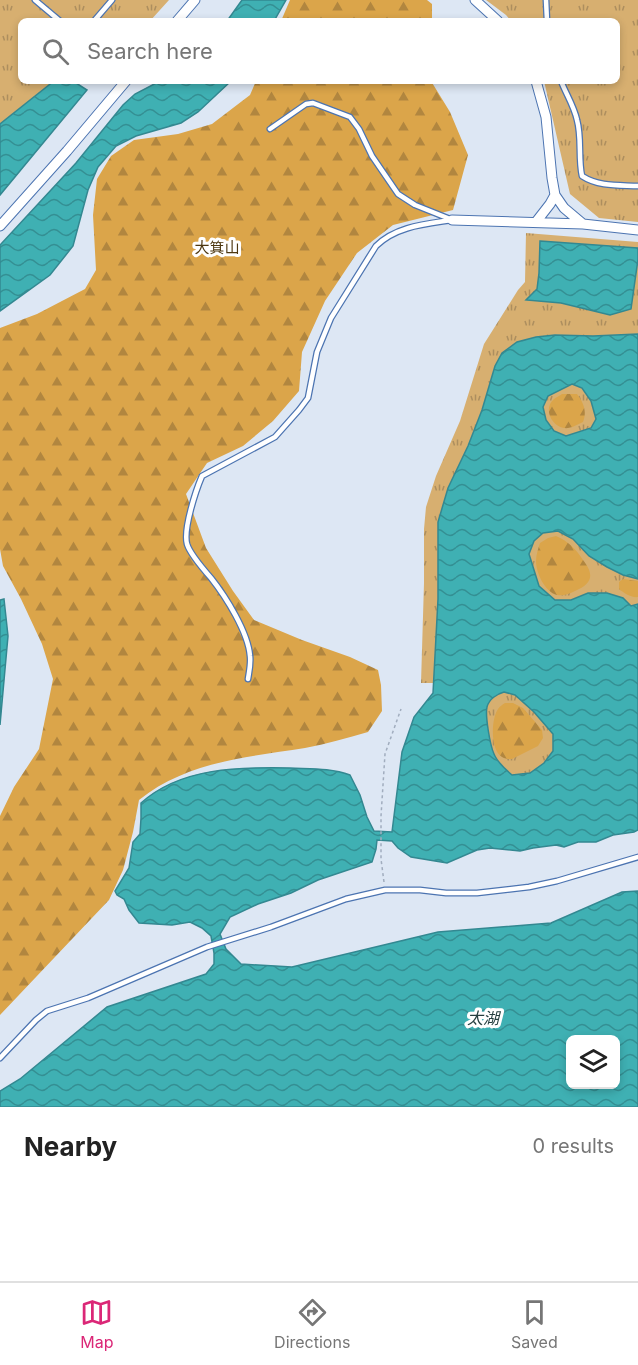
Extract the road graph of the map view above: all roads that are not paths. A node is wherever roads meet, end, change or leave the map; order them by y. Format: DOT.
graph roads {
  1 [pos="34,0"];
  2 [pos="112,0"];
  3 [pos="195,0"];
  4 [pos="474,0"];
  5 [pos="546,0"];
  6 [pos="56,18"];
  7 [pos="97,18"];
  8 [pos="180,18"];
  9 [pos="495,18"];
  10 [pos="547,18"];
  11 [pos="123,84"];
  12 [pos="537,84"];
  13 [pos="562,84"];
  14 [pos="270,129"];
  15 [pos="638,186"];
  16 [pos="555,195"];
  17 [pos="452,220"];
  18 [pos="536,222"];
  19 [pos="583,224"];
  20 [pos="0,226"];
  21 [pos="638,230"];
  22 [pos="248,679"];
  23 [pos="638,857"];
  24 [pos="0,1058"];
  1 -- 6 [label="lane"];
  2 -- 7 [label="lane"];
  3 -- 8 [label="street"];
  4 -- 9 [label="street"];
  5 -- 10 [label="lane"];
  11 -- 20 [label="street"];
  12 -- 16 [label="street"];
  13 -- 15 [label="lane"];
  14 -- 17 [label="lane"];
  16 -- 18 [label="street"];
  16 -- 19 [label="street"];
  17 -- 18 [label="street"];
  17 -- 22 [label="lane"];
  18 -- 19 [label="street"];
  19 -- 21 [label="street"];
  23 -- 24 [label="lane"];
}
